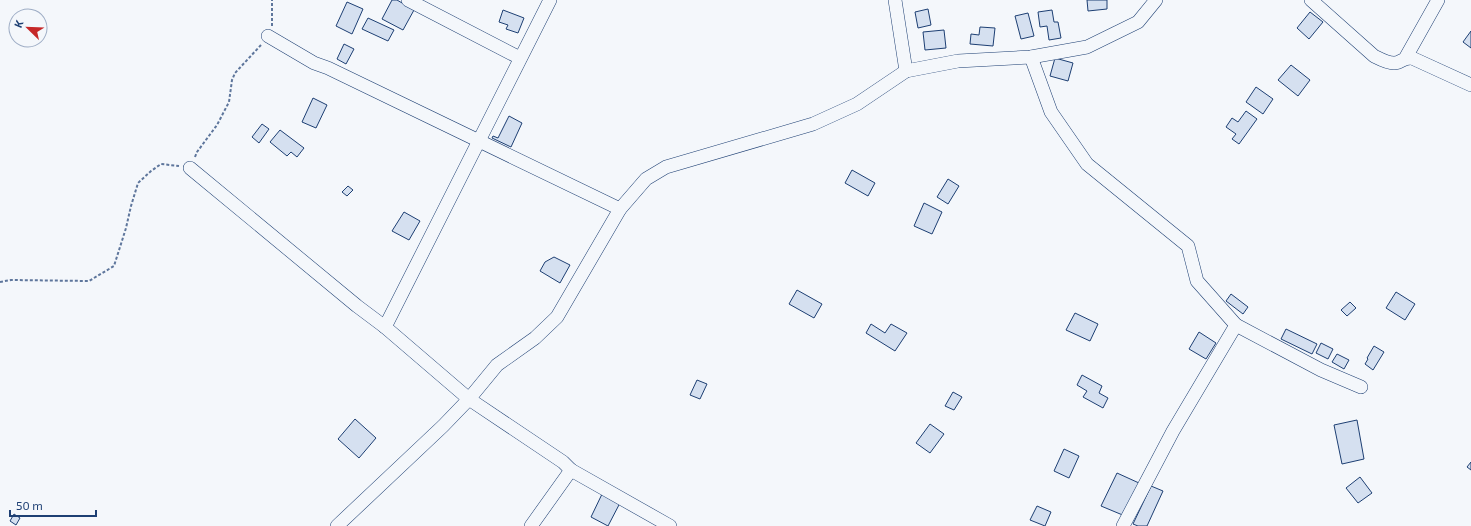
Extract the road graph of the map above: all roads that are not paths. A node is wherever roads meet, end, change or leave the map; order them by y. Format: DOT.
graph roads {
  1 [pos="408,0"];
  2 [pos="550,0"];
  3 [pos="895,0"];
  4 [pos="1156,0"];
  5 [pos="1311,0"];
  6 [pos="1438,0"];
  7 [pos="268,36"];
  8 [pos="1031,57"];
  9 [pos="1406,57"];
  10 [pos="520,58"];
  11 [pos="906,71"];
  12 [pos="1471,85"];
  13 [pos="478,140"];
  14 [pos="190,168"];
  15 [pos="620,209"];
  16 [pos="1236,325"];
  17 [pos="385,326"];
  18 [pos="1361,387"];
  19 [pos="469,399"];
  20 [pos="571,470"];
  21 [pos="342,524"];
  22 [pos="531,526"];
  23 [pos="670,526"];
  24 [pos="1122,526"];
  1 -- 10 [label="street"];
  2 -- 10 [label="street"];
  3 -- 11 [label="street"];
  4 -- 8 [label="street"];
  5 -- 9 [label="street"];
  6 -- 9 [label="street"];
  7 -- 13 [label="street"];
  8 -- 11 [label="street"];
  8 -- 16 [label="street"];
  9 -- 12 [label="street"];
  10 -- 13 [label="street"];
  11 -- 15 [label="street"];
  13 -- 15 [label="street"];
  13 -- 17 [label="street"];
  14 -- 17 [label="street"];
  15 -- 19 [label="street"];
  16 -- 18 [label="street"];
  16 -- 24 [label="street"];
  17 -- 19 [label="street"];
  19 -- 20 [label="street"];
  19 -- 21 [label="street"];
  20 -- 22 [label="street"];
  20 -- 23 [label="street"];
}
